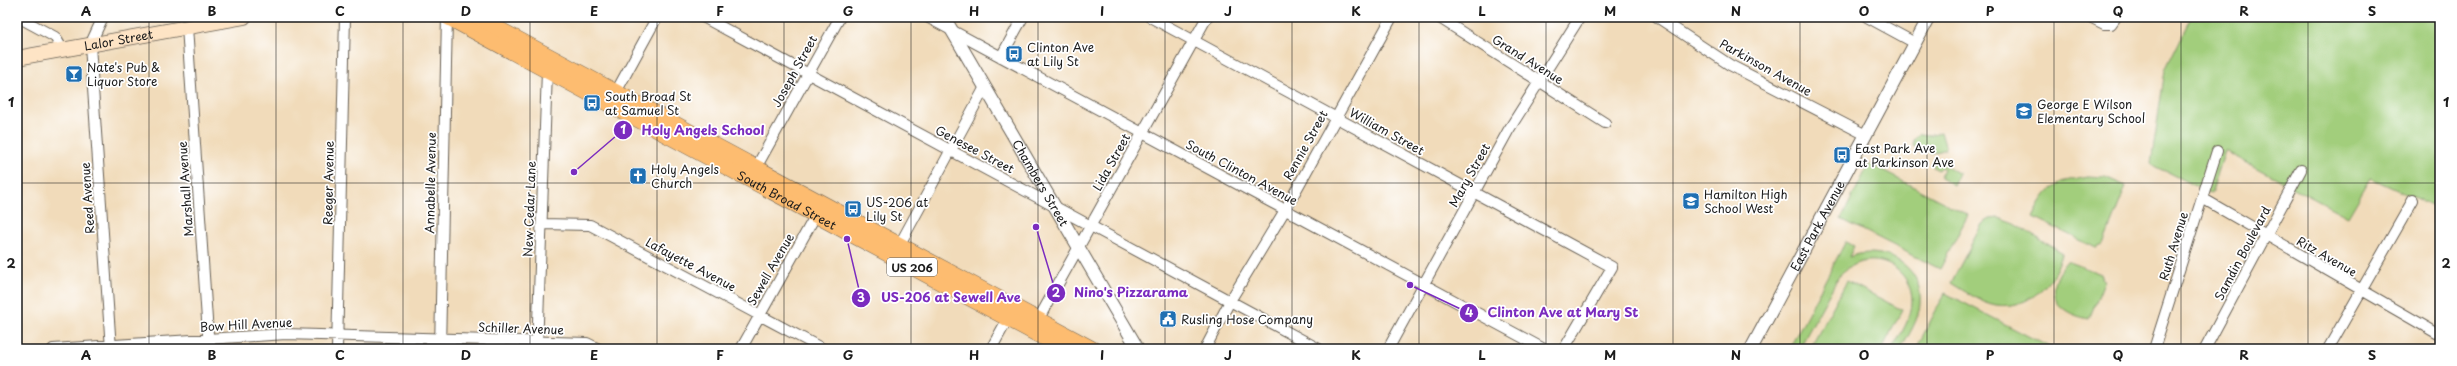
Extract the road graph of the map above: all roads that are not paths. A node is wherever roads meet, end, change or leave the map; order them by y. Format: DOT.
graph roads {
  1 [pos="18,17"];
  2 [pos="103,17"];
  3 [pos="244,17"];
  4 [pos="345,17"];
  5 [pos="447,17"];
  6 [pos="477,17"];
  7 [pos="657,17"];
  8 [pos="703,17"];
  9 [pos="840,17"];
  10 [pos="927,17"];
  11 [pos="944,17"];
  12 [pos="1023,17"];
  13 [pos="1150,17"];
  14 [pos="1208,17"];
  15 [pos="1392,17"];
  16 [pos="1438,17"];
  17 [pos="1580,17"];
  18 [pos="1657,17"];
  19 [pos="1867,17"];
  20 [pos="1929,17"];
  21 [pos="2090,17"];
  22 [pos="2116,17"];
  23 [pos="222,19"];
  24 [pos="187,27"];
  25 [pos="952,30"];
  26 [pos="1194,41"];
  27 [pos="1915,43"];
  28 [pos="90,45"];
  29 [pos="63,50"];
  30 [pos="1001,57"];
  31 [pos="17,58"];
  32 [pos="547,71"];
  33 [pos="808,72"];
  34 [pos="1540,81"];
  35 [pos="985,87"];
  36 [pos="616,92"];
  37 [pos="1335,118"];
  38 [pos="1605,123"];
  39 [pos="1143,133"];
  40 [pos="1866,135"];
  41 [pos="951,150"];
  42 [pos="2217,151"];
  43 [pos="756,167"];
  44 [pos="2301,170"];
  45 [pos="749,180"];
  46 [pos="1474,194"];
  47 [pos="2202,198"];
  48 [pos="2413,200"];
  49 [pos="1057,207"];
  50 [pos="819,209"];
  51 [pos="1285,210"];
  52 [pos="542,224"];
  53 [pos="1090,226"];
  54 [pos="2266,235"];
  55 [pos="900,244"];
  56 [pos="1080,245"];
  57 [pos="1423,284"];
  58 [pos="2362,290"];
  59 [pos="1230,301"];
  60 [pos="1011,312"];
  61 [pos="759,314"];
  62 [pos="1038,320"];
  63 [pos="337,336"];
  64 [pos="2440,336"];
  65 [pos="208,344"];
  66 [pos="440,344"];
  67 [pos="537,345"];
  68 [pos="110,347"];
  69 [pos="53,349"];
  70 [pos="337,349"];
  71 [pos="599,349"];
  72 [pos="741,349"];
  73 [pos="823,349"];
  74 [pos="991,349"];
  75 [pos="1064,349"];
  76 [pos="1093,349"];
  77 [pos="1138,349"];
  78 [pos="1205,349"];
  79 [pos="1319,349"];
  80 [pos="1388,349"];
  81 [pos="1544,349"];
  82 [pos="1564,349"];
  83 [pos="1751,349"];
  84 [pos="2154,349"];
  85 [pos="2205,349"];
  86 [pos="2328,349"];
  1 -- 29 [label="street"];
  2 -- 28 [label="street"];
  3 -- 23 [label="main road, Lalor Street"];
  4 -- 63 [label="street, Reeger Avenue"];
  5 -- 32 [label="main road, South Broad Street / US 206"];
  5 -- 66 [label="street, Annabelle Avenue"];
  6 -- 36 [label="main road, South Broad Street / US 206"];
  7 -- 36 [label="street"];
  8 -- 33 [label="street, Genesee Street"];
  9 -- 33 [label="street, Joseph Street"];
  10 -- 25 [label="street, South Clinton Avenue"];
  11 -- 25 [label="street, Chambers Street"];
  12 -- 30 [label="street"];
  13 -- 26 [label="street, William Street"];
  14 -- 26 [label="street, Lida Street"];
  15 -- 37 [label="street, Rennie Street"];
  16 -- 34 [label="street, Grand Avenue"];
  17 -- 34 [label="street, Mary Street"];
  18 -- 40 [label="street, Parkinson Avenue"];
  19 -- 27 [label="street"];
  20 -- 27 [label="street, East Park Avenue"];
  21 -- 22 [label="street"];
  23 -- 24 [label="main road, Lalor Street"];
  24 -- 28 [label="main road, Lalor Street"];
  24 -- 65 [label="street, Marshall Avenue"];
  25 -- 30 [label="street, South Clinton Avenue"];
  25 -- 35 [label="street, Chambers Street"];
  26 -- 37 [label="street, William Street"];
  26 -- 39 [label="street, Lida Street"];
  27 -- 40 [label="street, East Park Avenue"];
  28 -- 29 [label="main road, Lalor Street"];
  28 -- 68 [label="street, Reed Avenue"];
  29 -- 31 [label="main road, Lalor Street"];
  30 -- 39 [label="street, South Clinton Avenue"];
  32 -- 45 [label="main road, South Broad Street / US 206"];
  32 -- 52 [label="street, New Cedar Lane"];
  33 -- 41 [label="street, Genesee Street"];
  33 -- 43 [label="street, Joseph Street"];
  34 -- 38 [label="street, Grand Avenue"];
  34 -- 46 [label="street, Mary Street"];
  35 -- 41 [label="street"];
  35 -- 49 [label="street, Chambers Street"];
  36 -- 43 [label="main road, South Broad Street / US 206"];
  37 -- 46 [label="street, William Street"];
  37 -- 51 [label="street, Rennie Street"];
  39 -- 51 [label="street, South Clinton Avenue"];
  39 -- 53 [label="street, Lida Street"];
  40 -- 83 [label="street, East Park Avenue"];
  41 -- 49 [label="street, Genesee Street"];
  41 -- 55 [label="street"];
  42 -- 47 [label="street, Ruth Avenue"];
  43 -- 45 [label="street, Joseph Street"];
  43 -- 50 [label="main road, South Broad Street / US 206"];
  44 -- 54 [label="street, Samdin Boulevard"];
  45 -- 50 [label="main road, South Broad Street / US 206"];
  46 -- 57 [label="street, Mary Street"];
  46 -- 82 [label="street, William Street"];
  47 -- 54 [label="street, Ritz Avenue"];
  47 -- 84 [label="street, Ruth Avenue"];
  48 -- 58 [label="street"];
  49 -- 53 [label="street, Genesee Street"];
  49 -- 56 [label="street, Chambers Street"];
  50 -- 55 [label="main road, South Broad Street / US 206"];
  50 -- 60 [label="main road, South Broad Street / US 206"];
  50 -- 61 [label="street, Sewell Avenue"];
  51 -- 57 [label="street, South Clinton Avenue"];
  51 -- 59 [label="street, Rennie Street"];
  52 -- 61 [label="street, Lafayette Avenue"];
  52 -- 67 [label="street, New Cedar Lane"];
  53 -- 56 [label="street, Lida Street"];
  53 -- 59 [label="street, Genesee Street"];
  54 -- 58 [label="street, Ritz Avenue"];
  54 -- 85 [label="street, Samdin Boulevard"];
  55 -- 60 [label="main road, South Broad Street / US 206"];
  56 -- 62 [label="street, Lida Street"];
  56 -- 77 [label="street, Chambers Street"];
  57 -- 80 [label="street, Mary Street"];
  57 -- 81 [label="street, South Clinton Avenue"];
  58 -- 64 [label="street, Ritz Avenue"];
  58 -- 86 [label="street"];
  59 -- 78 [label="street, Rennie Street"];
  59 -- 79 [label="street, Genesee Street"];
  60 -- 62 [label="main road, South Broad Street / US 206"];
  60 -- 74 [label="street"];
  60 -- 75 [label="main road, South Broad Street / US 206"];
  61 -- 72 [label="street, Sewell Avenue"];
  61 -- 73 [label="street, Lafayette Avenue"];
  62 -- 76 [label="main road, South Broad Street / US 206"];
  63 -- 65 [label="street, Bow Hill Avenue"];
  63 -- 66 [label="street, Bow Hill Avenue"];
  63 -- 70 [label="street, Reeger Avenue"];
  65 -- 68 [label="street, Bow Hill Avenue"];
  66 -- 67 [label="street, Schiller Avenue"];
  67 -- 71 [label="street, Schiller Avenue"];
  68 -- 69 [label="street, Bow Hill Avenue"];
}
